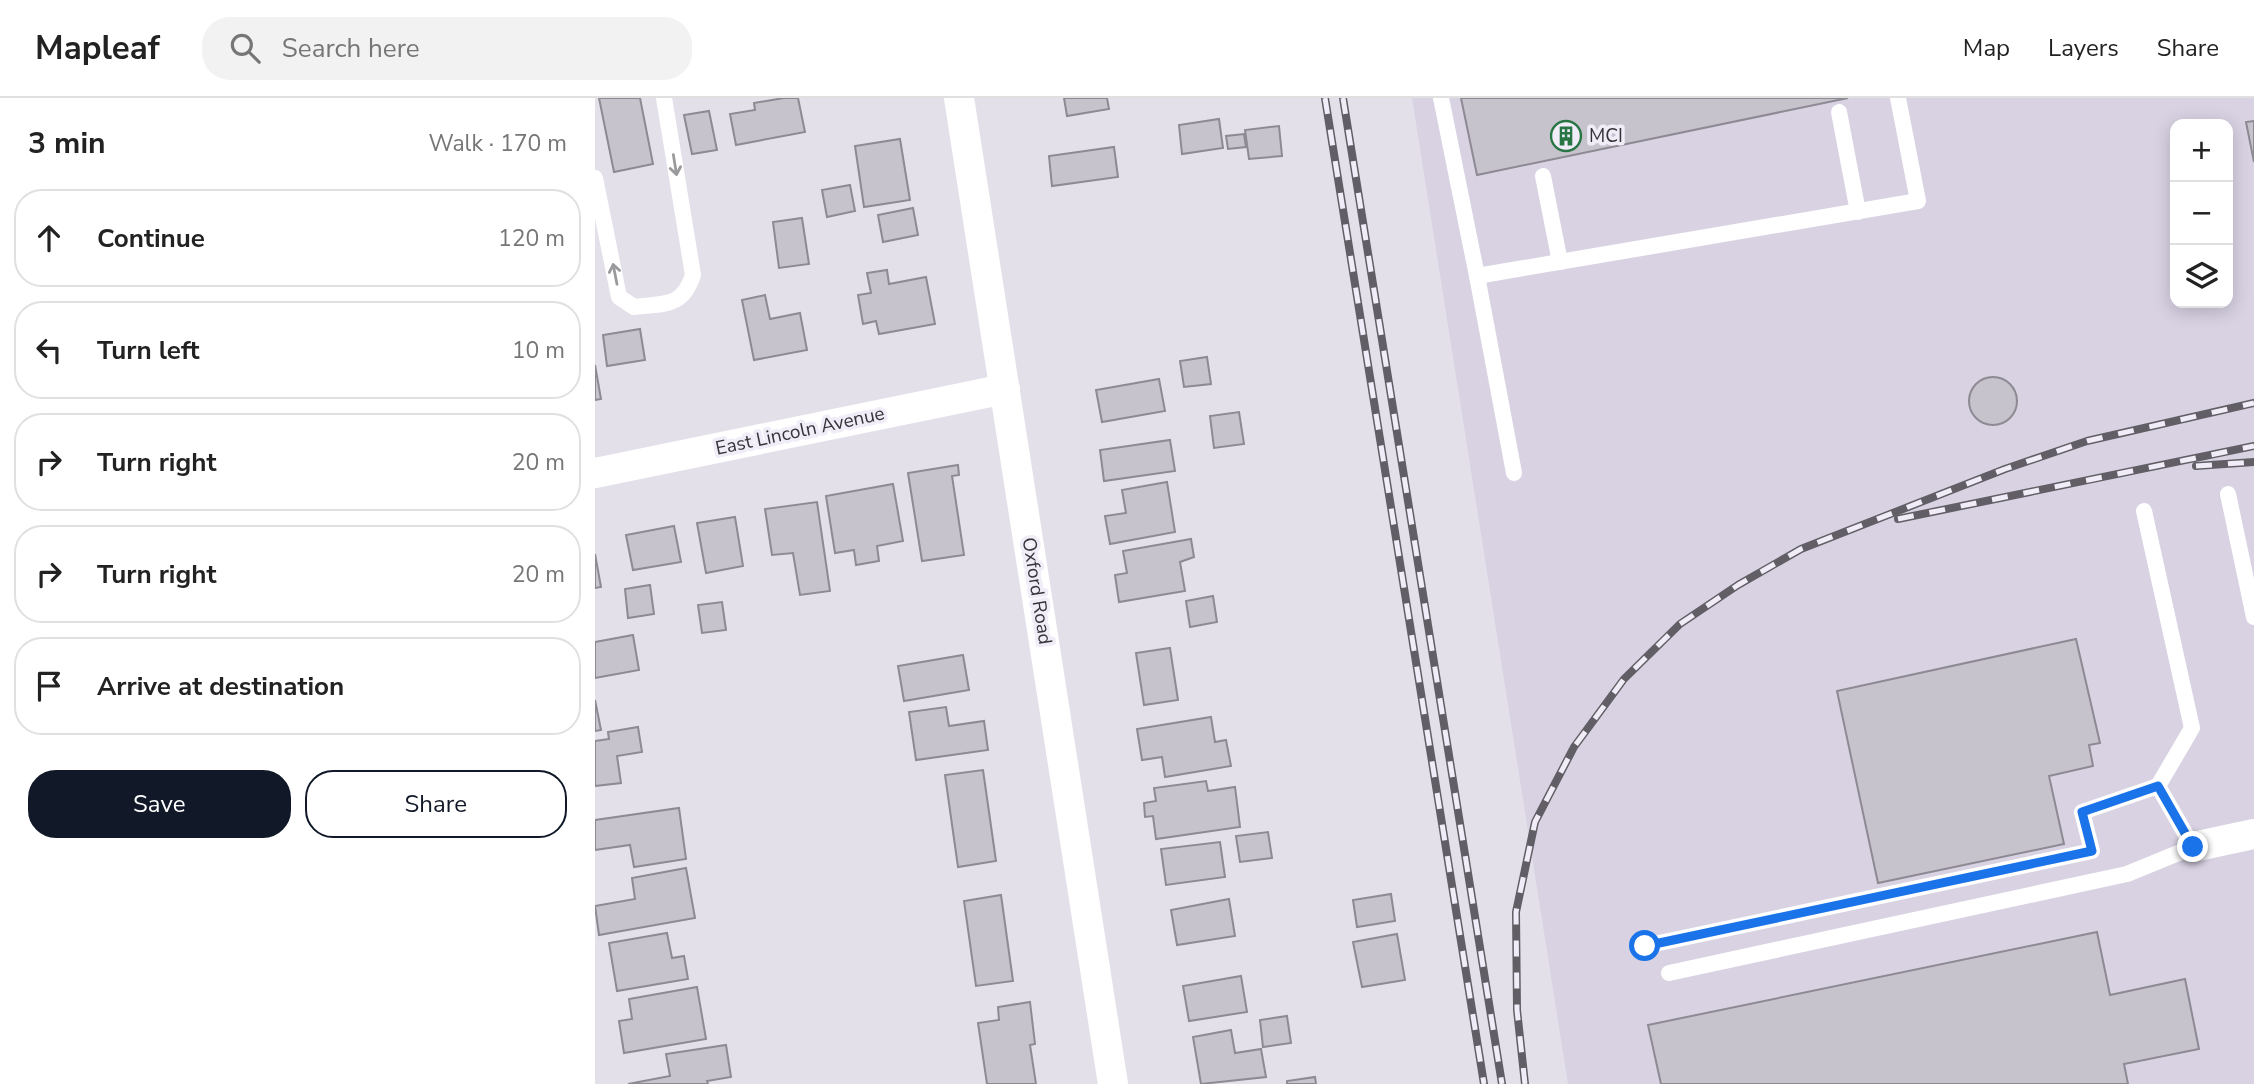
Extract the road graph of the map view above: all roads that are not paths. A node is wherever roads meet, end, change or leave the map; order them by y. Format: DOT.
graph roads {
  1 [pos="664,98"];
  2 [pos="959,98"];
  3 [pos="1441,98"];
  4 [pos="1898,98"];
  5 [pos="1839,112"];
  6 [pos="1543,176"];
  7 [pos="595,178"];
  8 [pos="1858,212"];
  9 [pos="1560,262"];
  10 [pos="1477,276"];
  11 [pos="1005,389"];
  12 [pos="1514,472"];
  13 [pos="595,473"];
  14 [pos="2228,494"];
  15 [pos="2144,511"];
  16 [pos="2254,617"];
  17 [pos="2158,786"];
  18 [pos="2254,834"];
  19 [pos="2193,847"];
  20 [pos="1645,946"];
  21 [pos="1669,973"];
  22 [pos="1113,1084"];
  1 -- 7 [label="lane, one-way"];
  2 -- 11 [label="street, Oxford Road"];
  3 -- 10 [label="lane"];
  4 -- 8 [label="lane"];
  5 -- 8 [label="lane"];
  6 -- 9 [label="lane"];
  8 -- 9 [label="lane"];
  9 -- 10 [label="lane"];
  10 -- 12 [label="lane"];
  11 -- 13 [label="street, East Lincoln Avenue"];
  11 -- 22 [label="street, Oxford Road"];
  14 -- 16 [label="lane"];
  15 -- 17 [label="lane"];
  17 -- 19 [label="lane"];
  17 -- 20 [label="lane"];
  18 -- 19 [label="street"];
  19 -- 21 [label="lane"];
}
